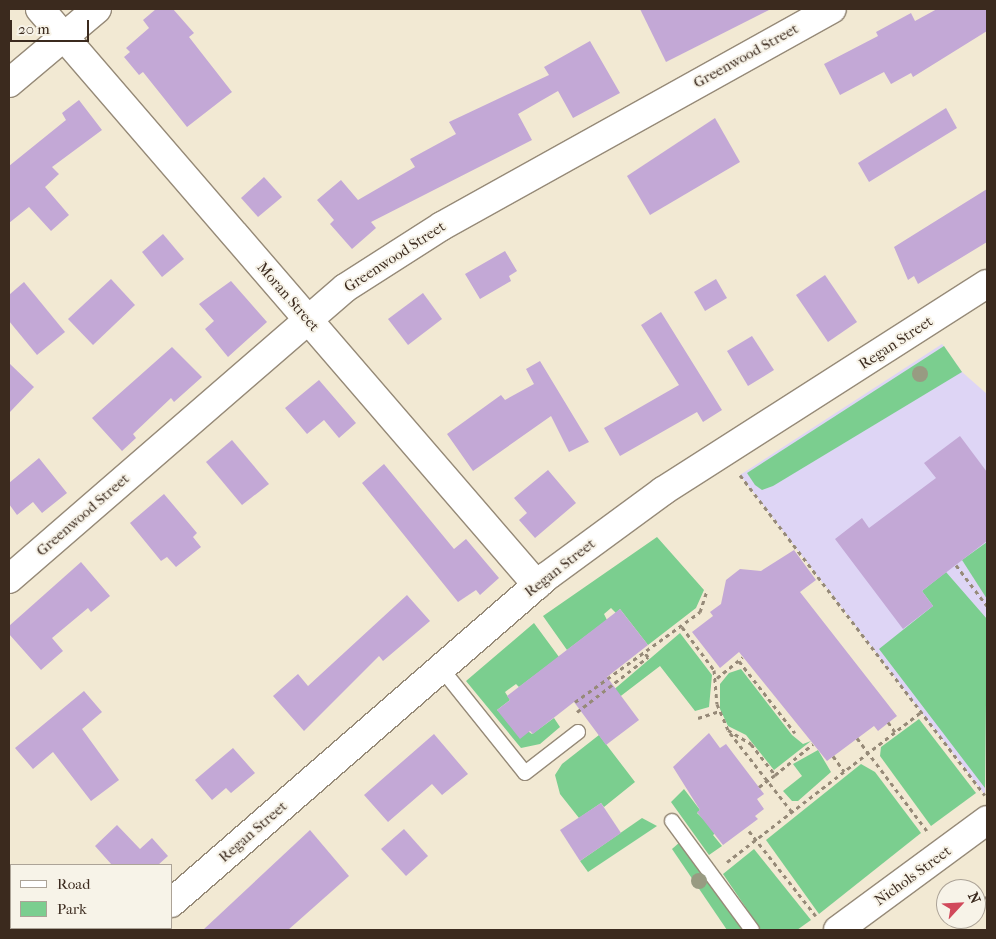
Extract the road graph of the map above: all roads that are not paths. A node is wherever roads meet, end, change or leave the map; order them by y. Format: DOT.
graph roads {
  1 [pos="40,9"];
  2 [pos="96,9"];
  3 [pos="832,9"];
  4 [pos="63,36"];
  5 [pos="9,83"];
  6 [pos="987,284"];
  7 [pos="308,320"];
  8 [pos="9,578"];
  9 [pos="537,585"];
  10 [pos="441,668"];
  11 [pos="578,732"];
  12 [pos="986,808"];
  13 [pos="672,821"];
  14 [pos="172,902"];
  15 [pos="828,925"];
  16 [pos="752,930"];
  1 -- 4 [label="street, Moran Street"];
  2 -- 4 [label="street"];
  3 -- 7 [label="street, Greenwood Street"];
  4 -- 5 [label="street"];
  4 -- 7 [label="street, Moran Street"];
  6 -- 9 [label="street, Regan Street"];
  7 -- 8 [label="street, Greenwood Street"];
  7 -- 9 [label="street, Moran Street"];
  9 -- 10 [label="street, Regan Street"];
  10 -- 11 [label="lane"];
  10 -- 14 [label="street, Regan Street"];
  12 -- 15 [label="street, Nichols Street"];
  13 -- 16 [label="lane"];
}
